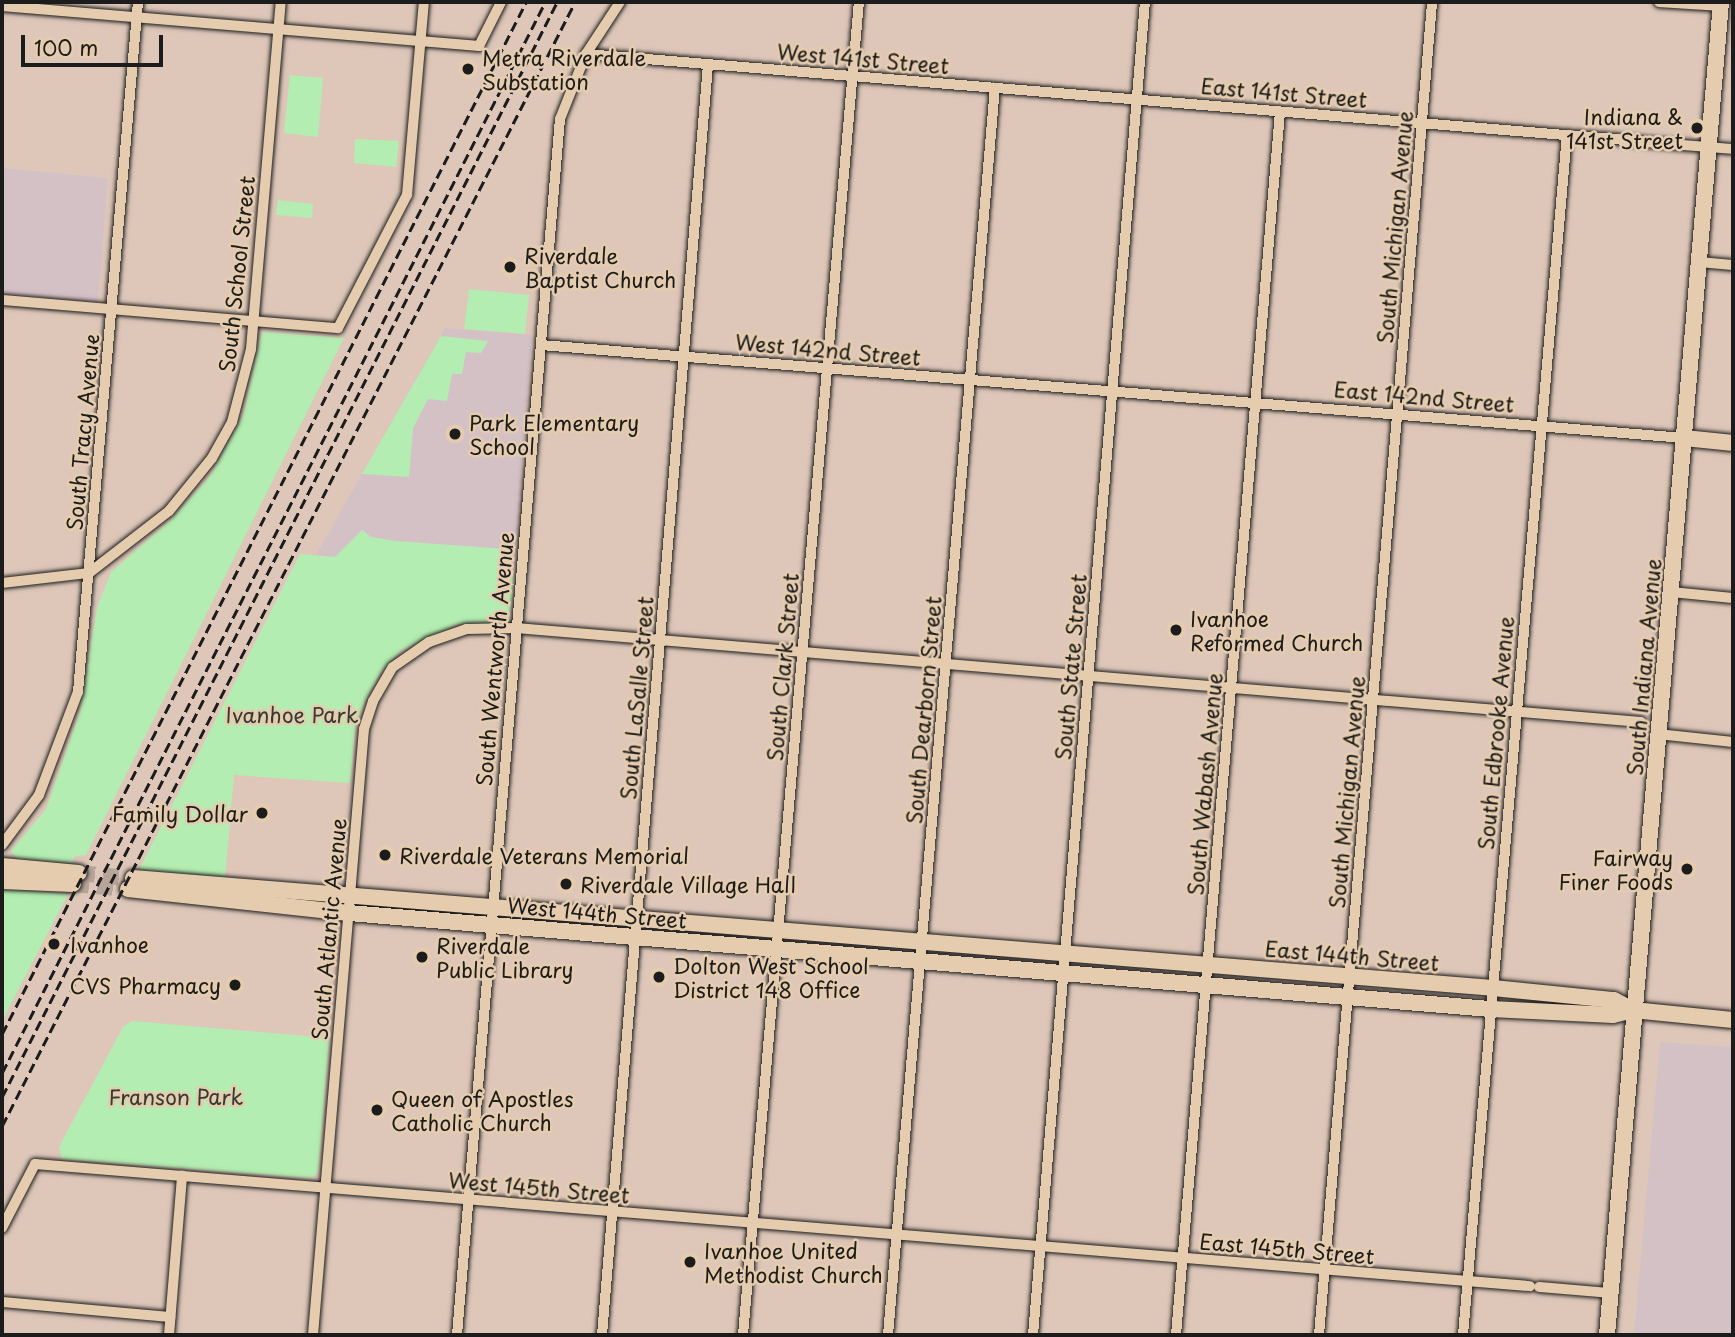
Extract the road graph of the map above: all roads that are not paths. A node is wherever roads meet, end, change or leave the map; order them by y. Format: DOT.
graph roads {
  1 [pos="138,2"];
  2 [pos="281,2"];
  3 [pos="424,2"];
  4 [pos="501,2"];
  5 [pos="620,2"];
  6 [pos="859,2"];
  7 [pos="1145,2"];
  8 [pos="1433,2"];
  9 [pos="1660,2"];
  10 [pos="2,6"];
  11 [pos="1724,11"];
  12 [pos="136,18"];
  13 [pos="279,29"];
  14 [pos="421,41"];
  15 [pos="586,54"];
  16 [pos="708,64"];
  17 [pos="852,76"];
  18 [pos="995,88"];
  19 [pos="1137,100"];
  20 [pos="1280,111"];
  21 [pos="1422,123"];
  22 [pos="1567,135"];
  23 [pos="1709,147"];
  24 [pos="1733,149"];
  25 [pos="1699,262"];
  26 [pos="1733,265"];
  27 [pos="2,300"];
  28 [pos="112,309"];
  29 [pos="254,321"];
  30 [pos="541,345"];
  31 [pos="684,356"];
  32 [pos="827,368"];
  33 [pos="970,380"];
  34 [pos="1112,391"];
  35 [pos="1255,403"];
  36 [pos="1397,415"];
  37 [pos="1541,426"];
  38 [pos="1685,439"];
  39 [pos="1733,443"];
  40 [pos="89,573"];
  41 [pos="2,583"];
  42 [pos="1671,592"];
  43 [pos="1733,598"];
  44 [pos="516,628"];
  45 [pos="660,640"];
  46 [pos="802,652"];
  47 [pos="946,664"];
  48 [pos="1088,676"];
  49 [pos="1231,688"];
  50 [pos="1373,699"];
  51 [pos="1517,712"];
  52 [pos="1640,722"];
  53 [pos="1658,734"];
  54 [pos="1733,742"];
  55 [pos="2,845"];
  56 [pos="2,866"];
  57 [pos="2,881"];
  58 [pos="131,884"];
  59 [pos="230,892"];
  60 [pos="350,895"];
  61 [pos="493,907"];
  62 [pos="349,913"];
  63 [pos="636,918"];
  64 [pos="491,924"];
  65 [pos="779,930"];
  66 [pos="635,936"];
  67 [pos="922,942"];
  68 [pos="777,948"];
  69 [pos="1065,953"];
  70 [pos="920,960"];
  71 [pos="1208,965"];
  72 [pos="1063,972"];
  73 [pos="1349,976"];
  74 [pos="1206,985"];
  75 [pos="1493,988"];
  76 [pos="1348,997"];
  77 [pos="1491,1009"];
  78 [pos="1633,1010"];
  79 [pos="1733,1020"];
  80 [pos="182,1176"];
  81 [pos="325,1188"];
  82 [pos="468,1200"];
  83 [pos="612,1212"];
  84 [pos="753,1224"];
  85 [pos="2,1228"];
  86 [pos="897,1236"];
  87 [pos="1040,1248"];
  88 [pos="1183,1259"];
  89 [pos="1325,1270"];
  90 [pos="1467,1281"];
  91 [pos="1610,1293"];
  92 [pos="2,1302"];
  93 [pos="170,1317"];
  94 [pos="169,1335"];
  95 [pos="313,1335"];
  96 [pos="457,1335"];
  97 [pos="601,1335"];
  98 [pos="743,1335"];
  99 [pos="888,1335"];
  100 [pos="1033,1335"];
  101 [pos="1176,1335"];
  102 [pos="1319,1335"];
  103 [pos="1463,1335"];
  104 [pos="1607,1335"];
  1 -- 12 [label="street, South Tracy Avenue"];
  2 -- 13 [label="street, South School Street"];
  3 -- 14 [label="street"];
  4 -- 14 [label="street"];
  5 -- 15 [label="street, South Wentworth Avenue"];
  6 -- 17 [label="street, South Clark Street"];
  7 -- 19 [label="street, South State Street"];
  8 -- 21 [label="street, South Michigan Avenue"];
  9 -- 11 [label="street"];
  10 -- 12 [label="street"];
  11 -- 23 [label="street, South Indiana Avenue"];
  12 -- 13 [label="street"];
  12 -- 28 [label="street, South Tracy Avenue"];
  13 -- 14 [label="street"];
  13 -- 29 [label="street, South School Street"];
  14 -- 29 [label="street"];
  15 -- 16 [label="street, West 141st Street"];
  15 -- 30 [label="street, South Wentworth Avenue"];
  16 -- 17 [label="street, West 141st Street"];
  16 -- 31 [label="street, South LaSalle Street"];
  17 -- 18 [label="street, West 141st Street"];
  17 -- 32 [label="street, South Clark Street"];
  18 -- 19 [label="street, West 141st Street"];
  18 -- 33 [label="street, South Dearborn Street"];
  19 -- 20 [label="street, East 141st Street"];
  19 -- 34 [label="street, South State Street"];
  20 -- 21 [label="street, East 141st Street"];
  20 -- 35 [label="street, South Wabash Avenue"];
  21 -- 22 [label="street, East 141st Street"];
  21 -- 36 [label="street, South Michigan Avenue"];
  22 -- 23 [label="street, East 141st Street"];
  22 -- 37 [label="street, South Edbrooke Avenue"];
  23 -- 24 [label="street, East 141st Street"];
  23 -- 25 [label="street, South Indiana Avenue"];
  25 -- 26 [label="street"];
  25 -- 38 [label="street, South Indiana Avenue"];
  27 -- 28 [label="street"];
  28 -- 29 [label="street"];
  28 -- 40 [label="street, South Tracy Avenue"];
  29 -- 40 [label="street, South School Street"];
  30 -- 31 [label="street, West 142nd Street"];
  30 -- 44 [label="street, South Wentworth Avenue"];
  31 -- 32 [label="street, West 142nd Street"];
  31 -- 45 [label="street, South LaSalle Street"];
  32 -- 33 [label="street, West 142nd Street"];
  32 -- 46 [label="street, South Clark Street"];
  33 -- 34 [label="street, West 142nd Street"];
  33 -- 47 [label="street, South Dearborn Street"];
  34 -- 35 [label="street, East 142nd Street"];
  34 -- 48 [label="street, South State Street"];
  35 -- 36 [label="street, East 142nd Street"];
  35 -- 49 [label="street, South Wabash Avenue"];
  36 -- 37 [label="street, East 142nd Street"];
  36 -- 50 [label="street, South Michigan Avenue"];
  37 -- 38 [label="street, East 142nd Street"];
  37 -- 51 [label="street, South Edbrooke Avenue"];
  38 -- 39 [label="street, East 142nd Street"];
  38 -- 42 [label="street, South Indiana Avenue"];
  40 -- 41 [label="street"];
  40 -- 55 [label="street, South Tracy Avenue"];
  42 -- 43 [label="street"];
  42 -- 53 [label="street, South Indiana Avenue"];
  44 -- 45 [label="street, South Atlantic Avenue"];
  44 -- 60 [label="street, South Atlantic Avenue"];
  44 -- 61 [label="street, South Wentworth Avenue"];
  45 -- 46 [label="street, South Atlantic Avenue"];
  45 -- 63 [label="street, South LaSalle Street"];
  46 -- 47 [label="street, South Atlantic Avenue"];
  46 -- 65 [label="street, South Clark Street"];
  47 -- 48 [label="street, South Atlantic Avenue"];
  47 -- 67 [label="street, South Dearborn Street"];
  48 -- 49 [label="street, South Atlantic Avenue"];
  48 -- 69 [label="street, South State Street"];
  49 -- 50 [label="street, South Atlantic Avenue"];
  49 -- 71 [label="street, South Wabash Avenue"];
  50 -- 51 [label="street, South Atlantic Avenue"];
  50 -- 73 [label="street, South Michigan Avenue"];
  51 -- 52 [label="street, South Atlantic Avenue"];
  51 -- 75 [label="street, South Edbrooke Avenue"];
  53 -- 54 [label="street"];
  53 -- 78 [label="street, South Indiana Avenue"];
  56 -- 57 [label="street"];
  58 -- 59 [label="street, West 144th Street"];
  59 -- 60 [label="street, West 144th Street"];
  59 -- 62 [label="street, West 144th Street"];
  60 -- 61 [label="street, West 144th Street"];
  60 -- 62 [label="street, South Atlantic Avenue"];
  61 -- 63 [label="street, West 144th Street"];
  61 -- 64 [label="street, South Wentworth Avenue"];
  62 -- 64 [label="street, West 144th Street"];
  62 -- 81 [label="street, South Atlantic Avenue"];
  63 -- 65 [label="street, West 144th Street"];
  63 -- 66 [label="street, South LaSalle Street"];
  64 -- 66 [label="street, West 144th Street"];
  64 -- 82 [label="street, South Wentworth Avenue"];
  65 -- 67 [label="street, West 144th Street"];
  65 -- 68 [label="street, South Clark Street"];
  66 -- 68 [label="street, West 144th Street"];
  66 -- 83 [label="street, South LaSalle Street"];
  67 -- 69 [label="street, West 144th Street"];
  67 -- 70 [label="street, South Dearborn Street"];
  68 -- 70 [label="street, West 144th Street"];
  68 -- 84 [label="street, South Clark Street"];
  69 -- 71 [label="street, East 144th Street"];
  69 -- 72 [label="street, South State Street"];
  70 -- 72 [label="street, West 144th Street"];
  70 -- 86 [label="street, South Dearborn Street"];
  71 -- 73 [label="street, East 144th Street"];
  71 -- 74 [label="street, South Wabash Avenue"];
  72 -- 74 [label="street, East 144th Street"];
  72 -- 87 [label="street, South State Street"];
  73 -- 75 [label="street, East 144th Street"];
  73 -- 76 [label="street, South Michigan Avenue"];
  74 -- 76 [label="street, East 144th Street"];
  74 -- 88 [label="street, South Wabash Avenue"];
  75 -- 77 [label="street, South Edbrooke Avenue"];
  75 -- 78 [label="street, East 144th Street"];
  76 -- 77 [label="street, East 144th Street"];
  76 -- 89 [label="street, South Michigan Avenue"];
  77 -- 78 [label="street, East 144th Street"];
  77 -- 90 [label="street, South Edbrooke Avenue"];
  78 -- 79 [label="street, East 144th Street"];
  78 -- 91 [label="street, South Indiana Avenue"];
  80 -- 81 [label="street, West 145th Street"];
  80 -- 85 [label="street, West 145th Street"];
  80 -- 93 [label="street"];
  81 -- 82 [label="street, West 145th Street"];
  81 -- 95 [label="street, South Atlantic Avenue"];
  82 -- 83 [label="street, West 145th Street"];
  82 -- 96 [label="street, South Wentworth Avenue"];
  83 -- 84 [label="street, West 145th Street"];
  83 -- 97 [label="street, South LaSalle Street"];
  84 -- 86 [label="street, West 145th Street"];
  84 -- 98 [label="street, South Clark Street"];
  86 -- 87 [label="street, West 145th Street"];
  86 -- 99 [label="street, South Dearborn Street"];
  87 -- 88 [label="street, East 145th Street"];
  87 -- 100 [label="street, South State Street"];
  88 -- 89 [label="street, East 145th Street"];
  88 -- 101 [label="street, South Wabash Avenue"];
  89 -- 90 [label="street, East 145th Street"];
  89 -- 102 [label="street, South Michigan Avenue"];
  90 -- 91 [label="street, East 145th Street"];
  90 -- 103 [label="street, South Edbrooke Avenue"];
  91 -- 104 [label="street, South Indiana Avenue"];
  92 -- 93 [label="street"];
  93 -- 94 [label="street"];
}
